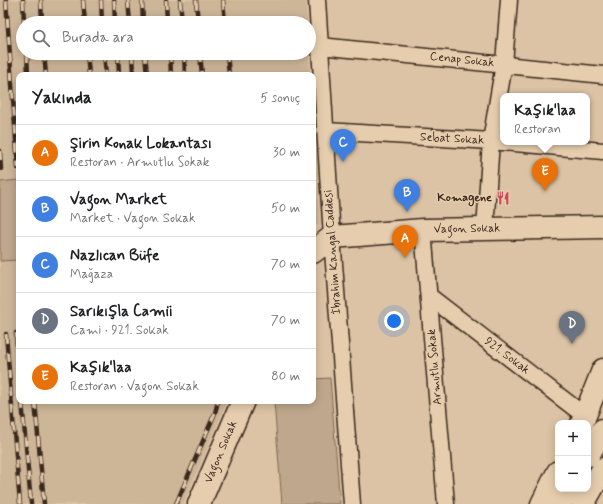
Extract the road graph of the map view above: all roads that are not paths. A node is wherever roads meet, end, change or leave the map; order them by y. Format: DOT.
graph roads {
  1 [pos="317,0"];
  2 [pos="509,0"];
  3 [pos="320,46"];
  4 [pos="504,64"];
  5 [pos="603,75"];
  6 [pos="326,131"];
  7 [pos="491,141"];
  8 [pos="500,142"];
  9 [pos="536,145"];
  10 [pos="603,151"];
  11 [pos="603,227"];
  12 [pos="485,229"];
  13 [pos="423,230"];
  14 [pos="332,237"];
  15 [pos="316,250"];
  16 [pos="429,296"];
  17 [pos="603,370"];
  18 [pos="242,404"];
  19 [pos="584,419"];
  20 [pos="603,430"];
  21 [pos="591,450"];
  22 [pos="603,469"];
  23 [pos="555,478"];
  24 [pos="566,492"];
  25 [pos="199,504"];
  26 [pos="352,504"];
  27 [pos="446,504"];
  28 [pos="542,504"];
  29 [pos="560,504"];
  30 [pos="583,504"];
  1 -- 3 [label="street, İbrahim Kangal Caddesi"];
  2 -- 4 [label="street"];
  3 -- 4 [label="street, Cenap Sokak"];
  3 -- 6 [label="street, İbrahim Kangal Caddesi"];
  4 -- 5 [label="street, Cenap Sokak"];
  4 -- 7 [label="street"];
  6 -- 7 [label="street, Sebat Sokak"];
  6 -- 14 [label="street, İbrahim Kangal Caddesi"];
  7 -- 8 [label="street, Sebat Sokak"];
  7 -- 12 [label="street"];
  9 -- 10 [label="street, Sebat Sokak"];
  11 -- 12 [label="main road, Vagon Sokak"];
  12 -- 13 [label="main road, Vagon Sokak"];
  13 -- 14 [label="main road, Vagon Sokak"];
  13 -- 16 [label="street, Armutlu Sokak"];
  14 -- 15 [label="main road"];
  14 -- 26 [label="street, İbrahim Kangal Caddesi"];
  16 -- 19 [label="street, 921. Sokak"];
  16 -- 27 [label="street, Armutlu Sokak"];
  17 -- 19 [label="main road"];
  18 -- 25 [label="main road, Vagon Sokak"];
  20 -- 21 [label="main road"];
  22 -- 30 [label="main road"];
  23 -- 28 [label="main road"];
  24 -- 29 [label="main road"];
}
